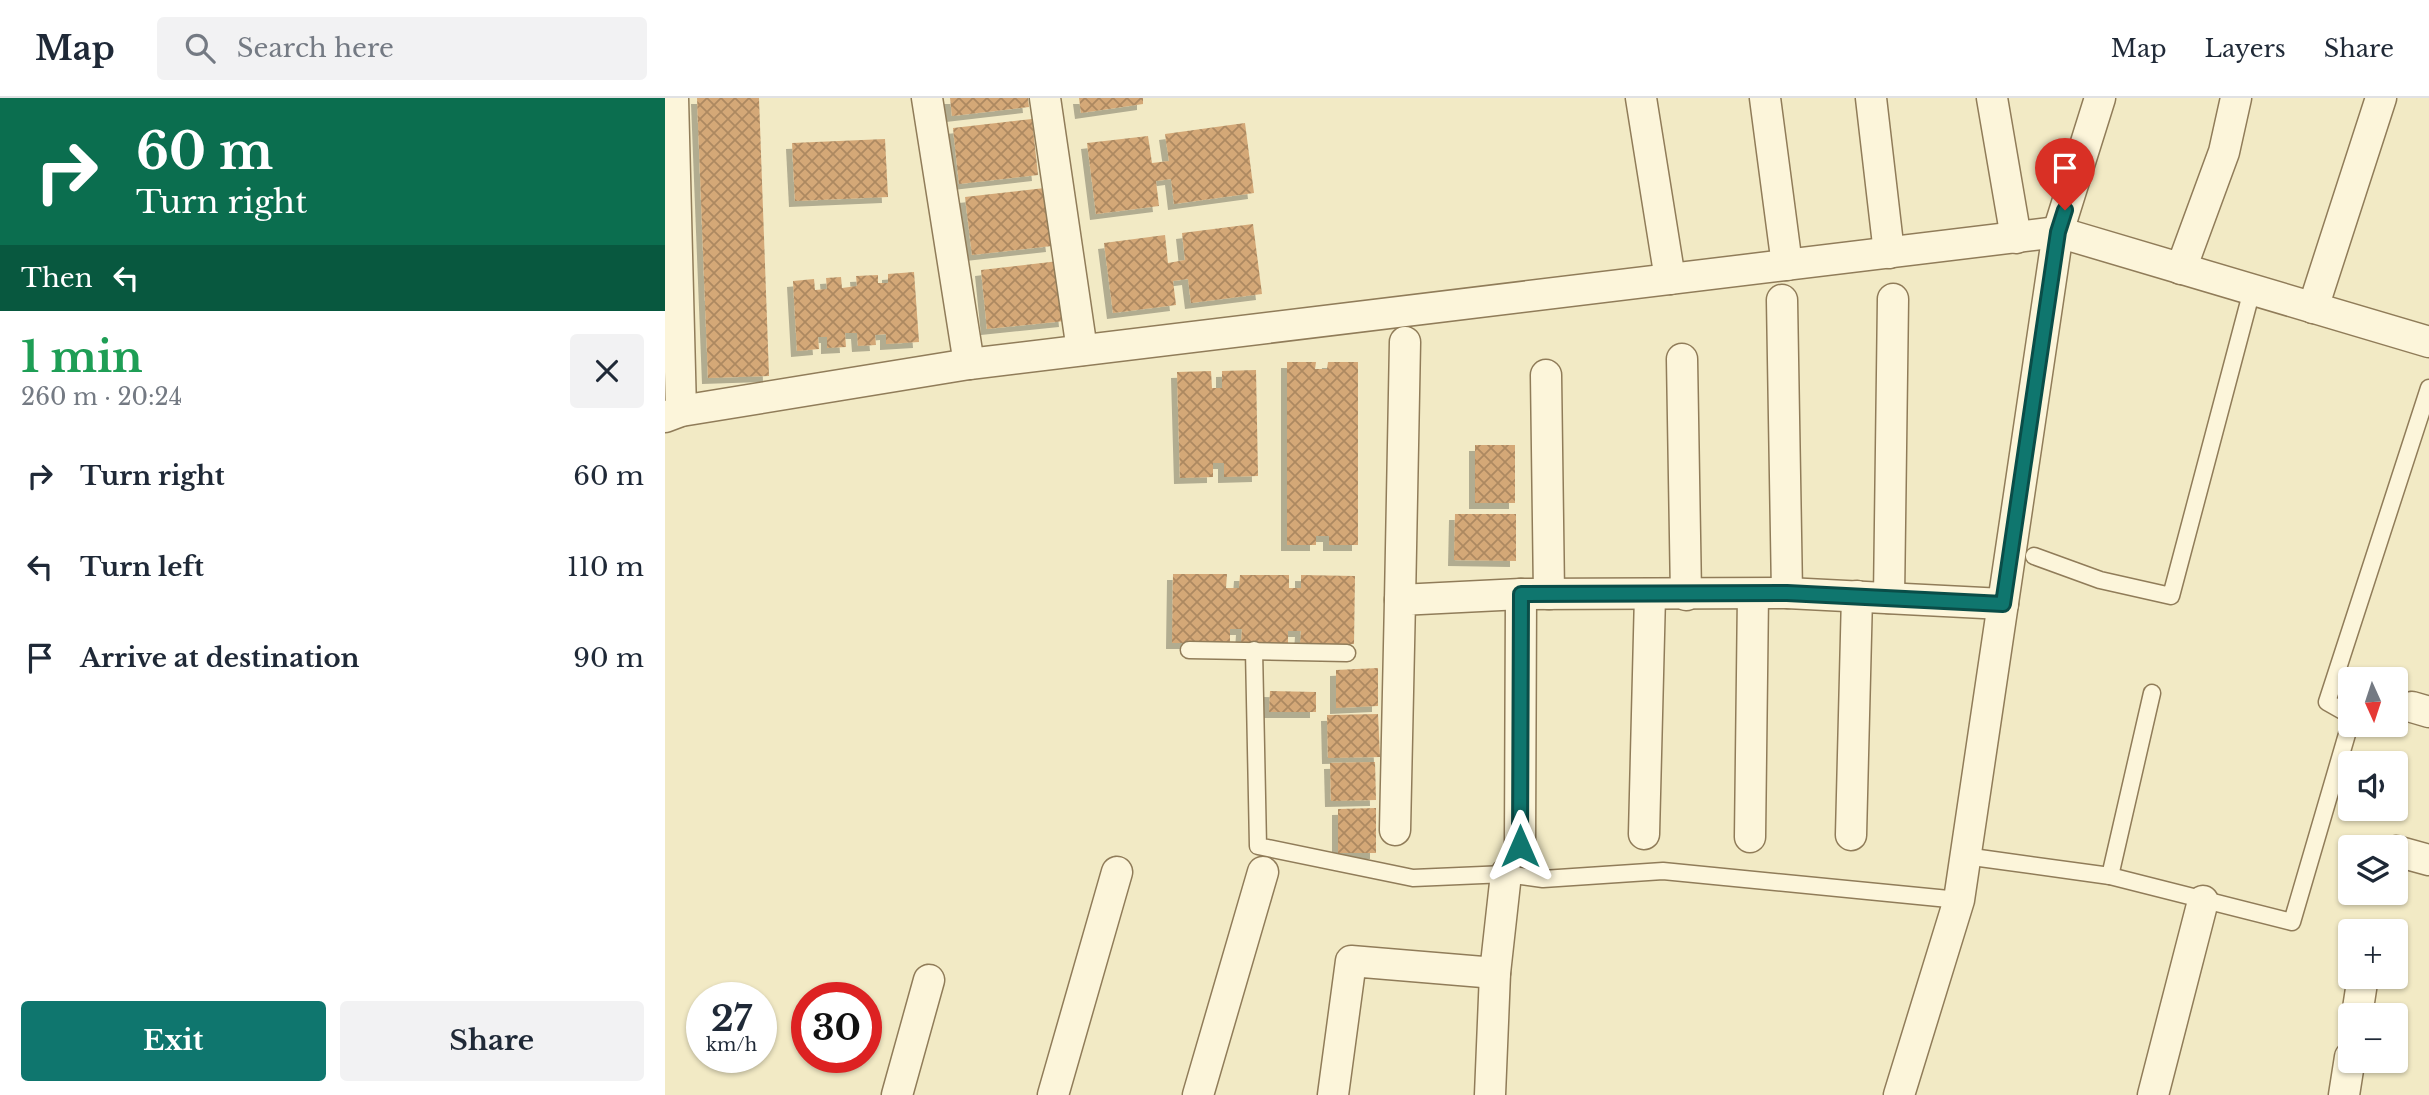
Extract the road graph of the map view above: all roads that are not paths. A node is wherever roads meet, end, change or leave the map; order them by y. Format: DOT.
graph roads {
  1 [pos="673,98"];
  2 [pos="926,98"];
  3 [pos="1045,98"];
  4 [pos="1641,98"];
  5 [pos="1765,98"];
  6 [pos="1871,98"];
  7 [pos="1992,98"];
  8 [pos="2101,98"];
  9 [pos="2236,98"];
  10 [pos="2381,98"];
  11 [pos="2058,232"];
  12 [pos="2016,237"];
  13 [pos="1889,253"];
  14 [pos="1787,265"];
  15 [pos="2181,269"];
  16 [pos="1669,279"];
  17 [pos="2252,290"];
  18 [pos="1893,299"];
  19 [pos="1782,300"];
  20 [pos="2313,308"];
  21 [pos="1405,342"];
  22 [pos="2429,342"];
  23 [pos="1082,350"];
  24 [pos="1682,359"];
  25 [pos="969,364"];
  26 [pos="1546,375"];
  27 [pos="2429,388"];
  28 [pos="673,414"];
  29 [pos="2034,556"];
  30 [pos="1787,593"];
  31 [pos="1535,594"];
  32 [pos="1686,594"];
  33 [pos="1753,594"];
  34 [pos="1650,595"];
  35 [pos="1857,596"];
  36 [pos="1889,598"];
  37 [pos="1400,600"];
  38 [pos="2003,604"];
  39 [pos="1189,650"];
  40 [pos="1254,650"];
  41 [pos="1346,653"];
  42 [pos="2338,667"];
  43 [pos="2338,668"];
  44 [pos="2152,693"];
  45 [pos="2338,708"];
  46 [pos="2346,737"];
  47 [pos="1395,830"];
  48 [pos="1644,834"];
  49 [pos="1851,835"];
  50 [pos="1751,837"];
  51 [pos="1520,846"];
  52 [pos="2408,854"];
  53 [pos="1965,856"];
  54 [pos="2429,860"];
  55 [pos="1117,872"];
  56 [pos="1262,872"];
  57 [pos="1506,874"];
  58 [pos="2110,876"];
  59 [pos="1959,900"];
  60 [pos="2203,901"];
  61 [pos="1495,973"];
  62 [pos="929,980"];
  63 [pos="2347,1073"];
  64 [pos="897,1095"];
  65 [pos="1053,1095"];
  66 [pos="1198,1095"];
  67 [pos="1333,1095"];
  68 [pos="1490,1095"];
  69 [pos="1899,1095"];
  70 [pos="2153,1095"];
  71 [pos="2344,1095"];
  1 -- 28 [label="street"];
  2 -- 25 [label="street"];
  3 -- 23 [label="street"];
  4 -- 16 [label="street"];
  5 -- 14 [label="street"];
  6 -- 13 [label="street"];
  7 -- 12 [label="street"];
  8 -- 11 [label="street"];
  9 -- 15 [label="street"];
  10 -- 20 [label="street"];
  11 -- 12 [label="street"];
  11 -- 15 [label="street"];
  11 -- 38 [label="street"];
  12 -- 13 [label="street"];
  13 -- 14 [label="street"];
  14 -- 16 [label="street"];
  15 -- 17 [label="street"];
  16 -- 23 [label="street"];
  17 -- 20 [label="street"];
  17 -- 29 [label="lane"];
  18 -- 36 [label="street"];
  19 -- 30 [label="street"];
  20 -- 22 [label="street"];
  21 -- 37 [label="street"];
  23 -- 25 [label="street"];
  24 -- 32 [label="street"];
  25 -- 28 [label="street"];
  26 -- 31 [label="street"];
  27 -- 42 [label="lane"];
  30 -- 33 [label="street"];
  30 -- 35 [label="street"];
  31 -- 34 [label="street"];
  31 -- 37 [label="street"];
  31 -- 51 [label="street"];
  32 -- 33 [label="street"];
  32 -- 34 [label="street"];
  33 -- 50 [label="street"];
  34 -- 48 [label="street"];
  35 -- 36 [label="street"];
  35 -- 49 [label="street"];
  36 -- 38 [label="street"];
  37 -- 47 [label="street"];
  38 -- 53 [label="street"];
  39 -- 40 [label="lane"];
  40 -- 41 [label="lane"];
  40 -- 57 [label="lane"];
  43 -- 45 [label="lane"];
  44 -- 58 [label="lane"];
  46 -- 60 [label="lane"];
  52 -- 54 [label="street"];
  53 -- 58 [label="lane"];
  53 -- 59 [label="street"];
  55 -- 65 [label="street"];
  56 -- 66 [label="street"];
  57 -- 59 [label="lane"];
  57 -- 61 [label="street"];
  58 -- 60 [label="lane"];
  59 -- 69 [label="street"];
  60 -- 70 [label="street"];
  61 -- 67 [label="street"];
  61 -- 68 [label="street"];
  62 -- 64 [label="street"];
  63 -- 71 [label="street"];
}
